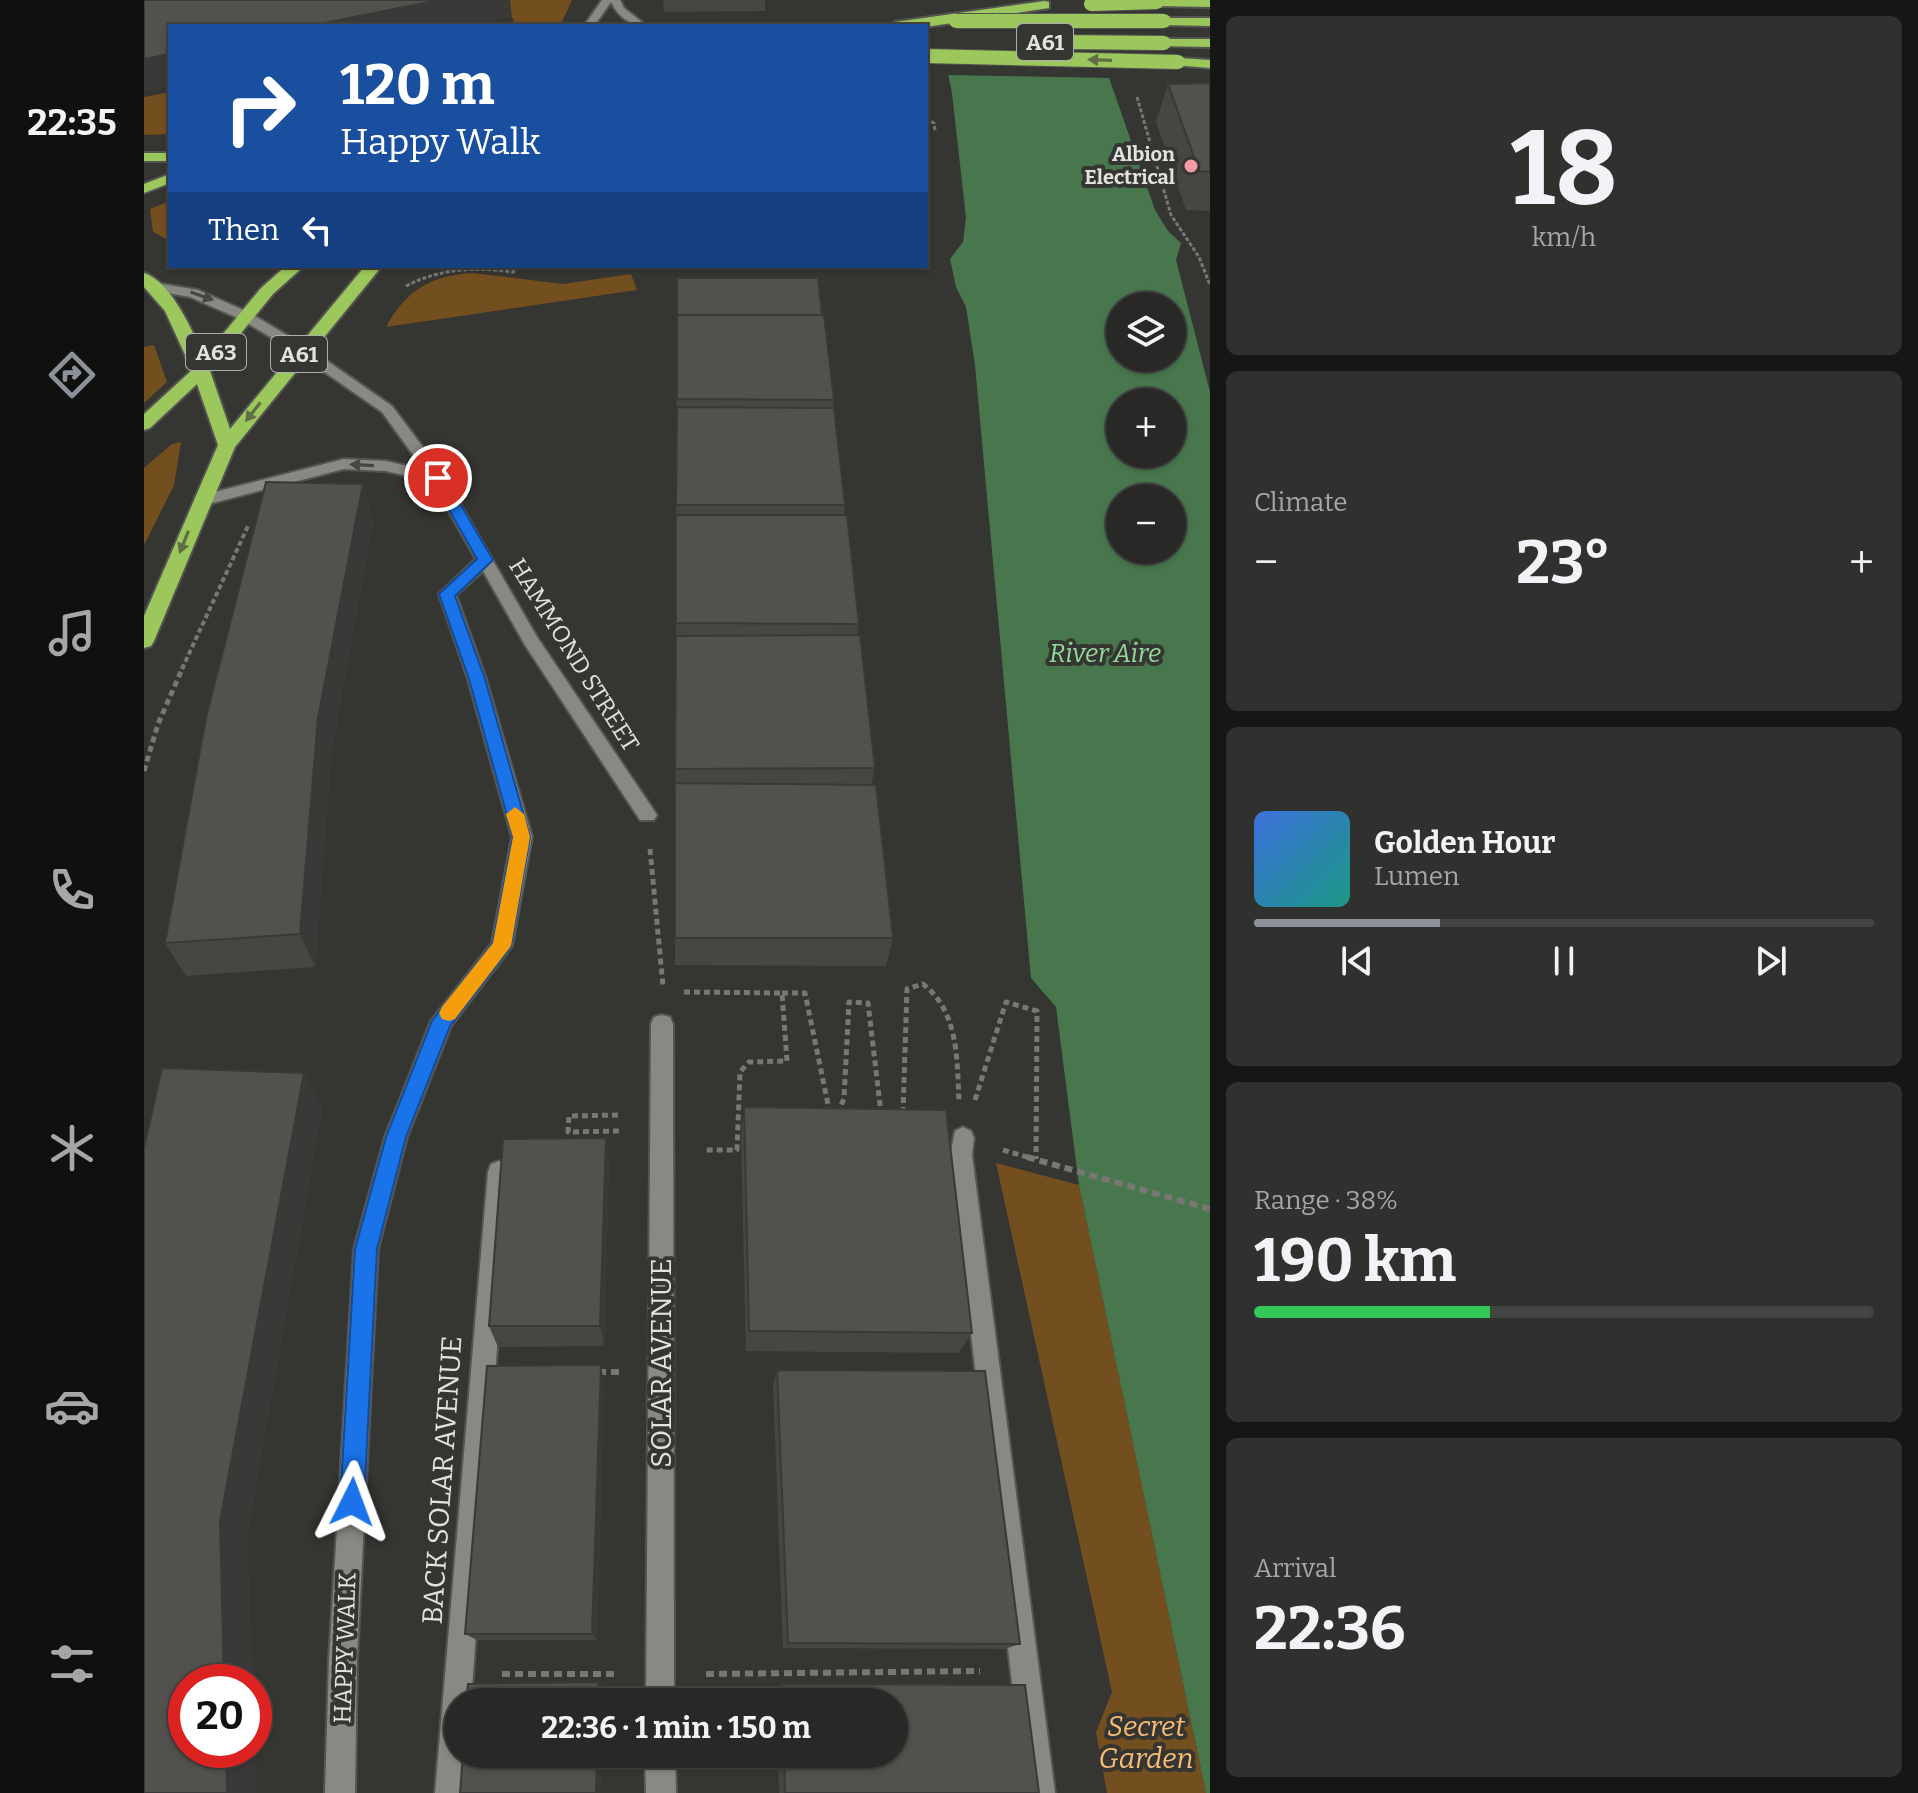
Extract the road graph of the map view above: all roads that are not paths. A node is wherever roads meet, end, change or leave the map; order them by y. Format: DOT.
graph roads {
  1 [pos="607,0"];
  2 [pos="1210,3"];
  3 [pos="617,4"];
  4 [pos="1061,5"];
  5 [pos="1077,5"];
  6 [pos="956,21"];
  7 [pos="1210,22"];
  8 [pos="590,24"];
  9 [pos="615,24"];
  10 [pos="640,24"];
  11 [pos="919,24"];
  12 [pos="1048,42"];
  13 [pos="1210,43"];
  14 [pos="1023,44"];
  15 [pos="928,56"];
  16 [pos="928,56"];
  17 [pos="1210,64"];
  18 [pos="144,157"];
  19 [pos="168,157"];
  20 [pos="168,179"];
  21 [pos="144,189"];
  22 [pos="294,268"];
  23 [pos="372,268"];
  24 [pos="150,282"];
  25 [pos="245,316"];
  26 [pos="302,350"];
  27 [pos="200,372"];
  28 [pos="144,424"];
  29 [pos="227,445"];
  30 [pos="438,478"];
  31 [pos="201,501"];
  32 [pos="485,560"];
  33 [pos="144,641"];
  34 [pos="647,815"];
  35 [pos="662,1024"];
  36 [pos="962,1146"];
  37 [pos="499,1172"];
  38 [pos="660,1688"];
  39 [pos="660,1768"];
  40 [pos="340,1793"];
  41 [pos="450,1793"];
  42 [pos="661,1793"];
  43 [pos="1040,1793"];
  1 -- 8 [label="street"];
  2 -- 5 [label="highway, bridge"];
  3 -- 9 [label="street"];
  3 -- 10 [label="street"];
  4 -- 6 [label="highway, bridge"];
  6 -- 7 [label="highway, A61, bridge"];
  6 -- 11 [label="highway, A61"];
  12 -- 13 [label="highway, A61, bridge"];
  14 -- 15 [label="highway, A61, bridge"];
  17 -- 16 [label="highway, one-way, bridge"];
  18 -- 19 [label="highway"];
  20 -- 21 [label="highway"];
  22 -- 25 [label="highway, A63"];
  23 -- 26 [label="highway, A61"];
  24 -- 25 [label="street, HAMMOND STREET, one-way"];
  24 -- 27 [label="highway, A63"];
  25 -- 26 [label="street, HAMMOND STREET"];
  25 -- 27 [label="highway, A63"];
  26 -- 29 [label="highway, A61, one-way"];
  26 -- 30 [label="street, HAMMOND STREET"];
  27 -- 28 [label="highway, A63"];
  27 -- 29 [label="highway, A63"];
  29 -- 31 [label="highway, A61"];
  30 -- 31 [label="street, one-way"];
  30 -- 32 [label="street, HAMMOND STREET"];
  31 -- 33 [label="highway, A61, one-way"];
  32 -- 34 [label="street, HAMMOND STREET"];
  32 -- 40 [label="street, HAPPY WALK"];
  35 -- 38 [label="street, SOLAR AVENUE"];
  36 -- 43 [label="street"];
  37 -- 41 [label="street, BACK SOLAR AVENUE"];
  39 -- 42 [label="street"];
}
